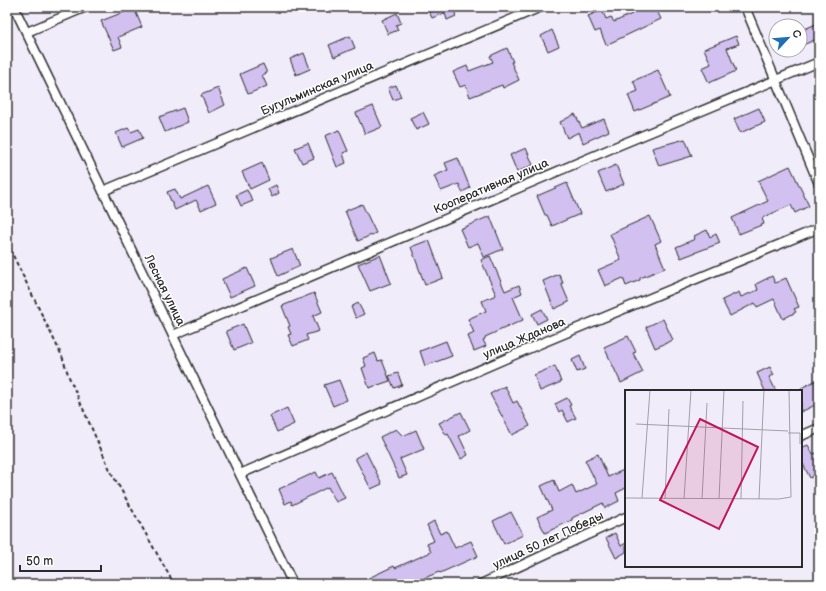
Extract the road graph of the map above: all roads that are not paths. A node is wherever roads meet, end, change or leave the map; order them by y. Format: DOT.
graph roads {
  1 [pos="14,7"];
  2 [pos="86,7"];
  3 [pos="541,7"];
  4 [pos="745,7"];
  5 [pos="26,32"];
  6 [pos="819,62"];
  7 [pos="774,79"];
  8 [pos="819,184"];
  9 [pos="103,192"];
  10 [pos="819,228"];
  11 [pos="173,335"];
  12 [pos="819,428"];
  13 [pos="802,436"];
  14 [pos="240,474"];
  15 [pos="625,517"];
  16 [pos="293,584"];
  17 [pos="481,584"];
  1 -- 5 [label="street, Лесная улица"];
  2 -- 5 [label="street"];
  3 -- 9 [label="street, Бугульминская улица"];
  4 -- 7 [label="street"];
  5 -- 9 [label="street, Лесная улица"];
  6 -- 7 [label="street, Кооперативная улица"];
  7 -- 8 [label="street"];
  7 -- 11 [label="street, Кооперативная улица"];
  9 -- 11 [label="street, Лесная улица"];
  10 -- 14 [label="street, улица Жданова"];
  11 -- 14 [label="street, Лесная улица"];
  12 -- 13 [label="street"];
  14 -- 16 [label="street, Лесная улица"];
  15 -- 17 [label="street, улица 50 лет Победы"];
}
